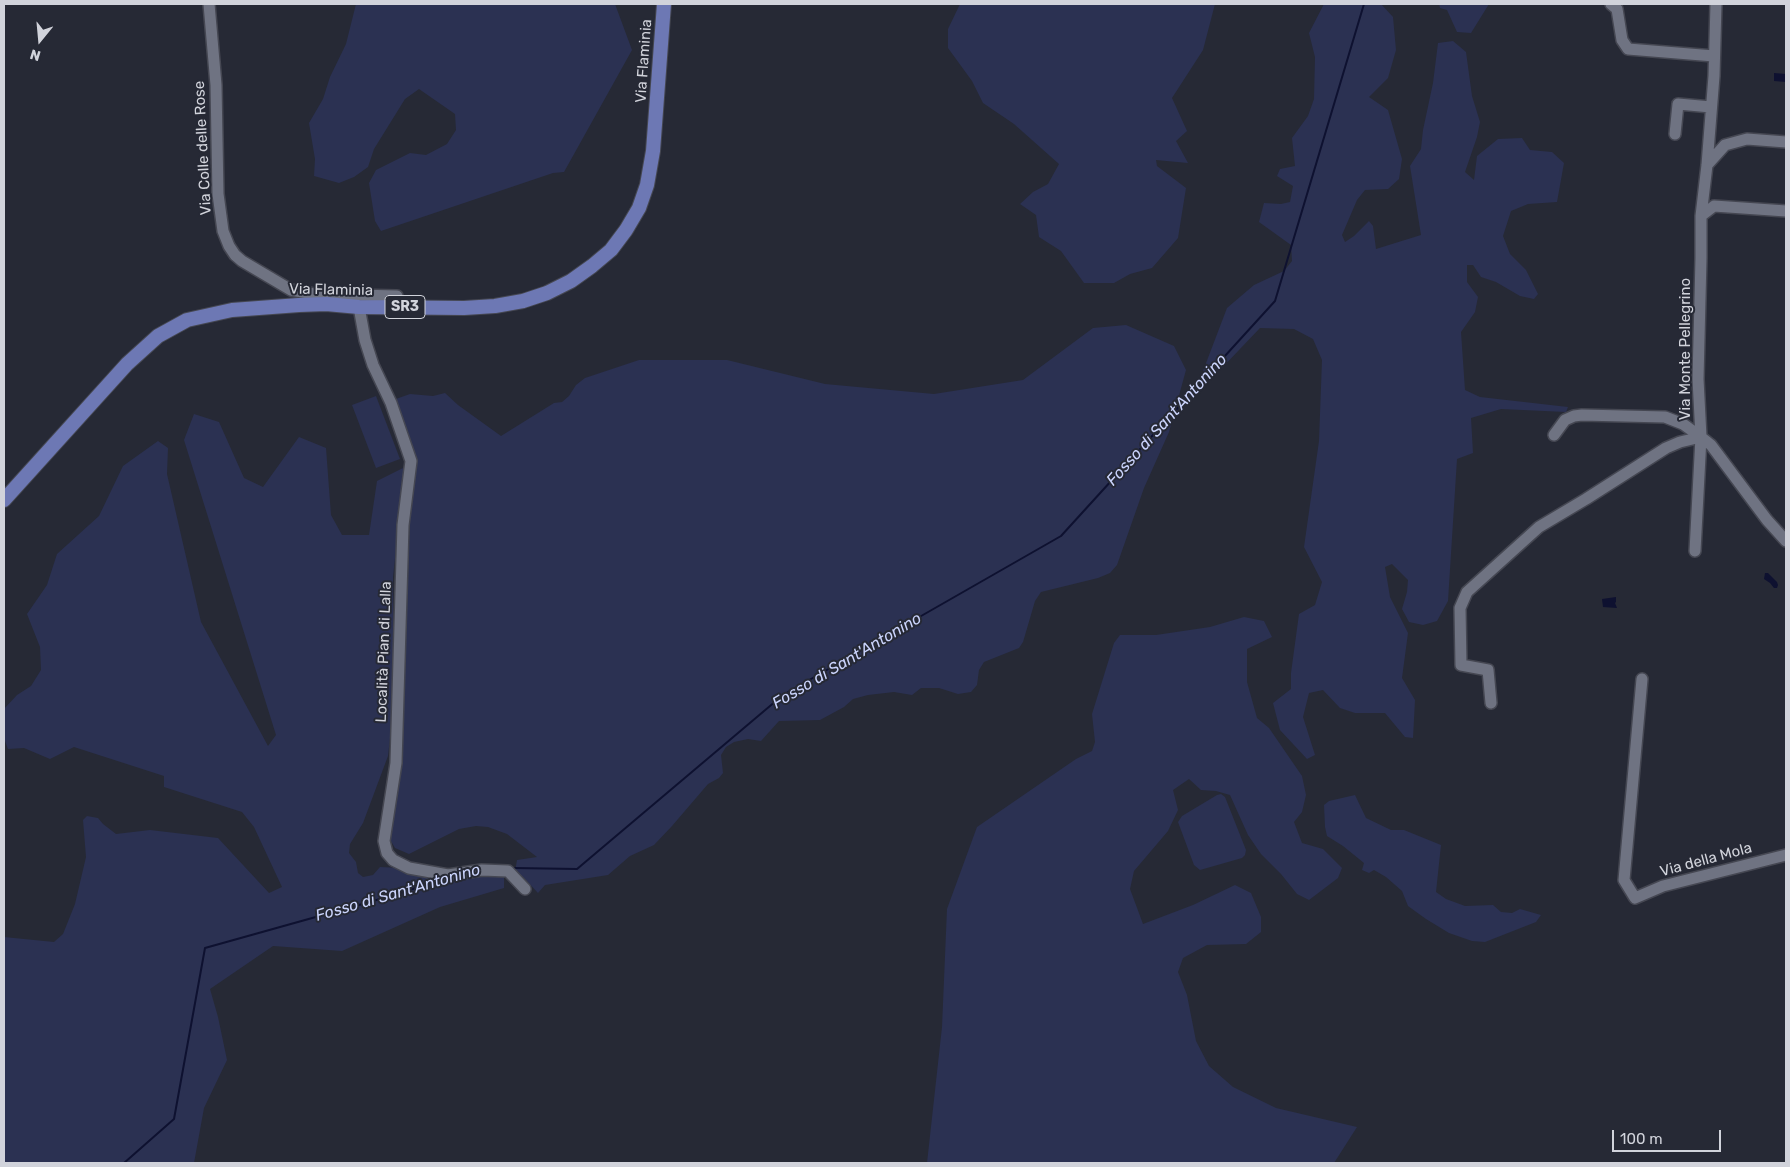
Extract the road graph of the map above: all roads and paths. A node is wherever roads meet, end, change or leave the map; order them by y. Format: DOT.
graph roads {
  1 [pos="209,4"];
  2 [pos="664,4"];
  3 [pos="1611,4"];
  4 [pos="1716,4"];
  5 [pos="1714,56"];
  6 [pos="1711,107"];
  7 [pos="1675,134"];
  8 [pos="1786,142"];
  9 [pos="1707,164"];
  10 [pos="1786,211"];
  11 [pos="1701,216"];
  12 [pos="397,306"];
  13 [pos="360,307"];
  14 [pos="1554,435"];
  15 [pos="1701,437"];
  16 [pos="4,500"];
  17 [pos="1786,541"];
  18 [pos="1695,551"];
  19 [pos="1642,679"];
  20 [pos="1491,703"];
  21 [pos="1786,855"];
  22 [pos="525,889"];
  1 -- 12 [label="street, Via Colle delle Rose"];
  2 -- 12 [label="main road, Via Flaminia / SR3"];
  3 -- 5 [label="street"];
  4 -- 5 [label="street, Via Monte Pellegrino"];
  5 -- 6 [label="street, Via Monte Pellegrino"];
  6 -- 7 [label="street"];
  6 -- 9 [label="street, Via Monte Pellegrino"];
  8 -- 9 [label="street"];
  9 -- 11 [label="street, Via Monte Pellegrino"];
  10 -- 11 [label="street"];
  11 -- 15 [label="street, Via Monte Pellegrino"];
  12 -- 13 [label="main road, Via Flaminia / SR3"];
  13 -- 16 [label="main road, Via Flaminia / SR3"];
  13 -- 22 [label="street, Località Pian di Lalla"];
  14 -- 15 [label="street"];
  15 -- 17 [label="street, Via Monte Pellegrino"];
  15 -- 18 [label="street"];
  15 -- 20 [label="street"];
  19 -- 21 [label="street, Via della Mola"];
}
